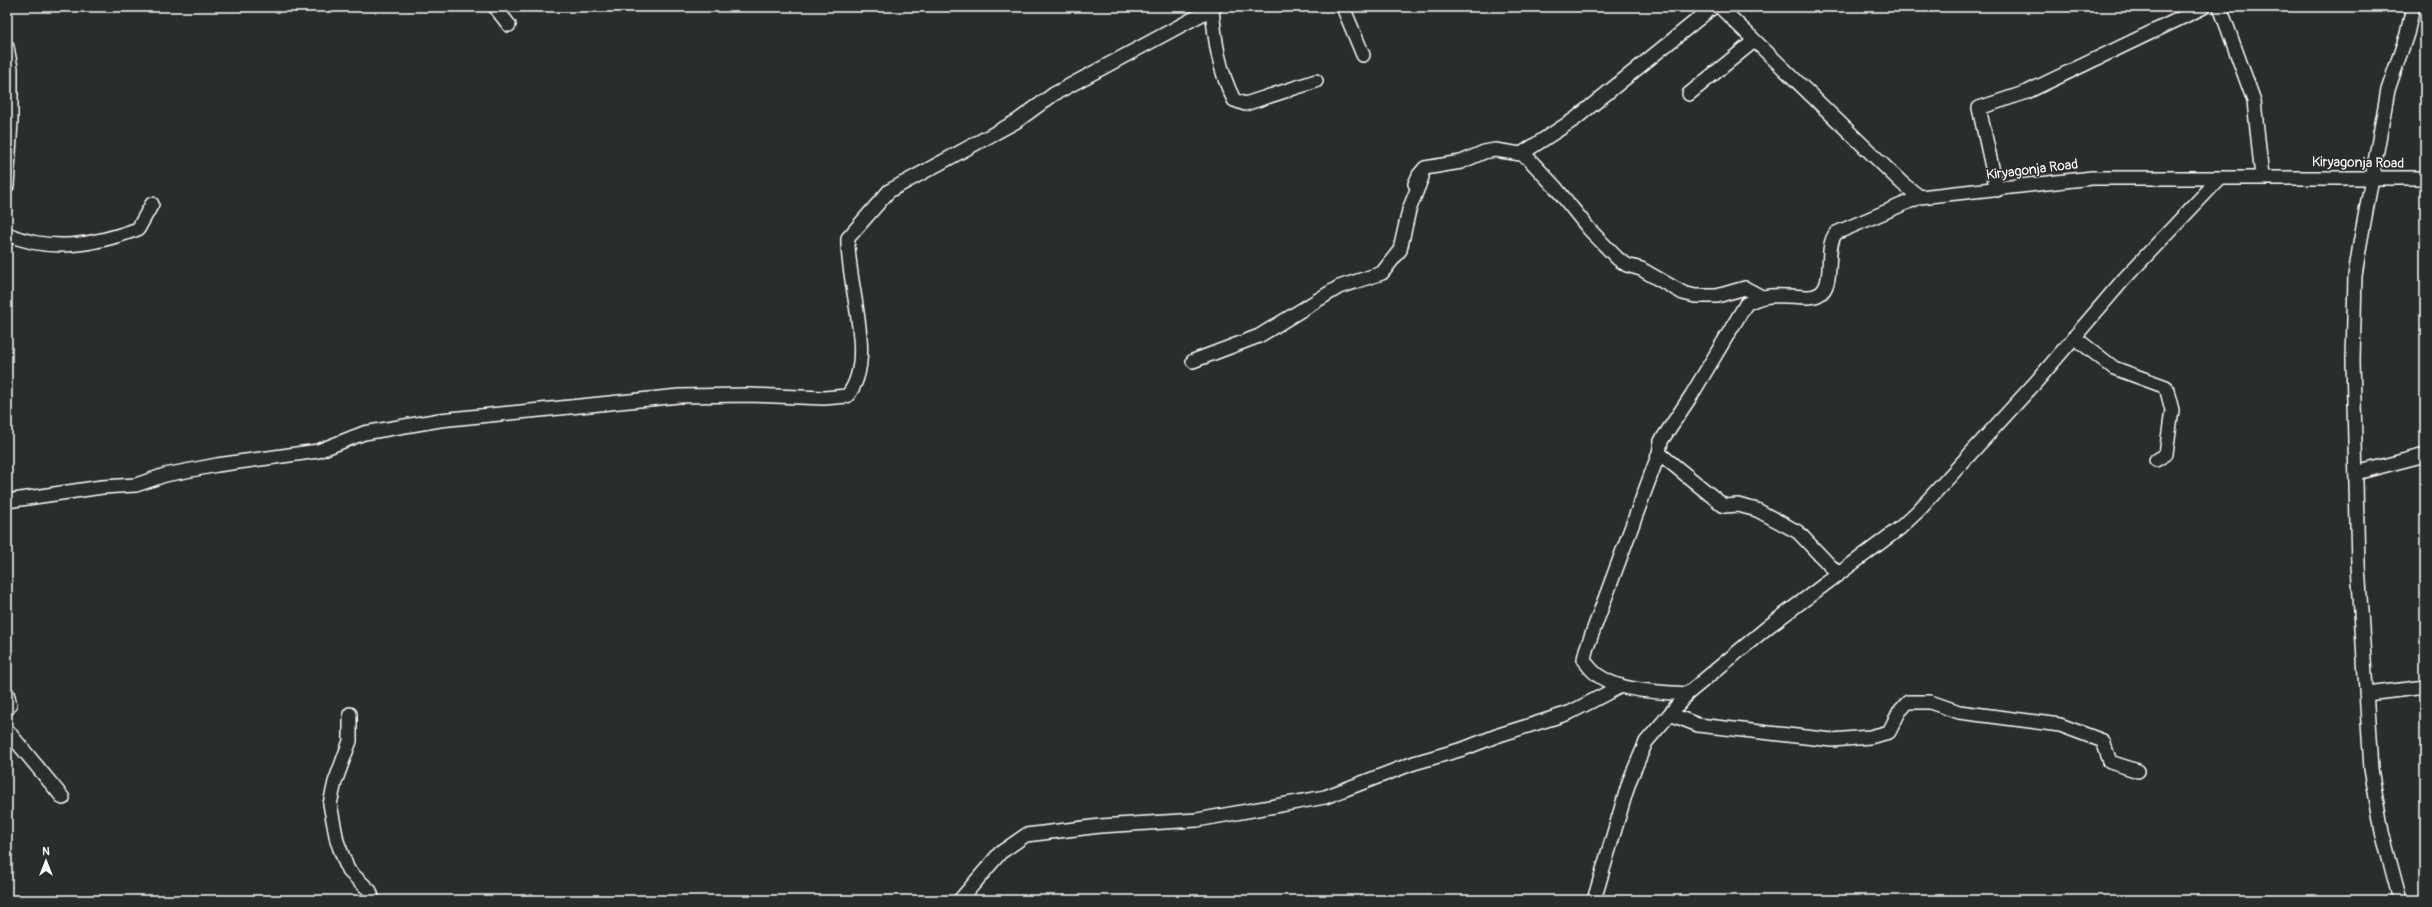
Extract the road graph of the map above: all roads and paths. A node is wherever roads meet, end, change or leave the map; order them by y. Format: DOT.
graph roads {
  1 [pos="495,7"];
  2 [pos="1343,7"];
  3 [pos="1713,7"];
  4 [pos="1720,7"];
  5 [pos="2204,7"];
  6 [pos="2220,7"];
  7 [pos="2413,7"];
  8 [pos="1213,8"];
  9 [pos="509,25"];
  10 [pos="1754,40"];
  11 [pos="7,47"];
  12 [pos="1363,55"];
  13 [pos="1316,81"];
  14 [pos="1689,94"];
  15 [pos="8,102"];
  16 [pos="1521,154"];
  17 [pos="1426,168"];
  18 [pos="2262,177"];
  19 [pos="2373,178"];
  20 [pos="2425,178"];
  21 [pos="2219,180"];
  22 [pos="1415,184"];
  23 [pos="7,186"];
  24 [pos="1997,190"];
  25 [pos="1920,197"];
  26 [pos="152,204"];
  27 [pos="7,234"];
  28 [pos="1760,296"];
  29 [pos="2074,337"];
  30 [pos="1193,361"];
  31 [pos="1659,454"];
  32 [pos="2425,455"];
  33 [pos="2156,460"];
  34 [pos="2356,473"];
  35 [pos="7,500"];
  36 [pos="1838,574"];
  37 [pos="1621,686"];
  38 [pos="2425,687"];
  39 [pos="7,693"];
  40 [pos="1687,694"];
  41 [pos="2367,694"];
  42 [pos="7,709"];
  43 [pos="350,714"];
  44 [pos="1670,714"];
  45 [pos="7,730"];
  46 [pos="2138,771"];
  47 [pos="63,798"];
  48 [pos="373,900"];
  49 [pos="960,900"];
  50 [pos="1594,900"];
  51 [pos="2400,900"];
  1 -- 9 [label="street"];
  2 -- 12 [label="street"];
  3 -- 16 [label="street"];
  4 -- 10 [label="street"];
  5 -- 24 [label="street"];
  6 -- 18 [label="street"];
  7 -- 19 [label="street"];
  8 -- 13 [label="street"];
  8 -- 35 [label="street"];
  10 -- 14 [label="street"];
  10 -- 25 [label="street"];
  11 -- 15 [label="street"];
  15 -- 23 [label="street"];
  16 -- 17 [label="street"];
  16 -- 28 [label="street"];
  17 -- 22 [label="street"];
  17 -- 30 [label="street"];
  18 -- 19 [label="street, Kiryagonja Road"];
  18 -- 21 [label="street, Kiryagonja Road"];
  19 -- 20 [label="street, Kiryagonja Road"];
  19 -- 34 [label="street"];
  21 -- 24 [label="street, Kiryagonja Road"];
  21 -- 29 [label="street"];
  24 -- 25 [label="street, Kiryagonja Road"];
  25 -- 28 [label="street, Kiryagonja Road"];
  26 -- 27 [label="street"];
  28 -- 31 [label="street"];
  29 -- 33 [label="street"];
  29 -- 36 [label="street"];
  31 -- 36 [label="street"];
  31 -- 37 [label="street"];
  32 -- 34 [label="street"];
  34 -- 41 [label="street"];
  36 -- 40 [label="street"];
  37 -- 40 [label="street"];
  37 -- 49 [label="street"];
  38 -- 41 [label="street"];
  39 -- 42 [label="street"];
  40 -- 44 [label="street"];
  41 -- 51 [label="street"];
  43 -- 48 [label="street"];
  44 -- 46 [label="street"];
  44 -- 50 [label="street"];
  45 -- 47 [label="street"];
}
